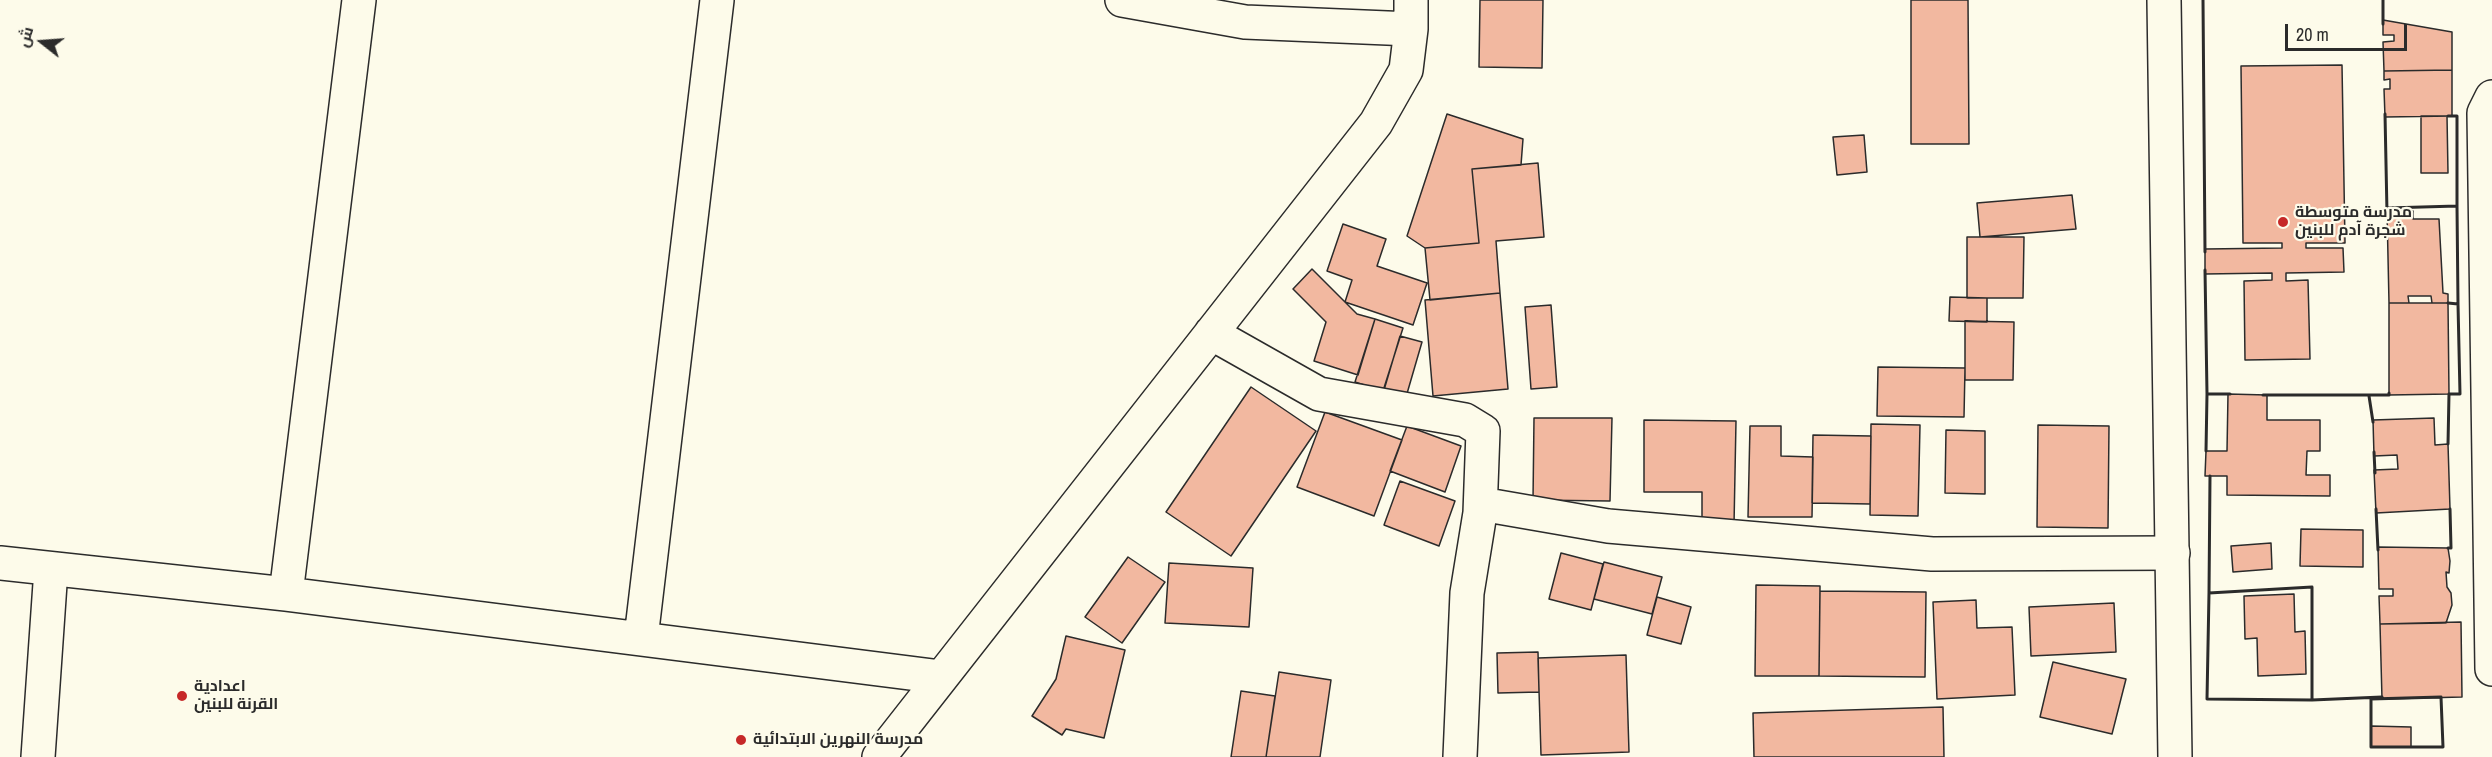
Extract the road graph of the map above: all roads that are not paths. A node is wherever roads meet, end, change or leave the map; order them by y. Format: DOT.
graph roads {
  1 [pos="359,0"];
  2 [pos="717,0"];
  3 [pos="1122,0"];
  4 [pos="2164,0"];
  5 [pos="1411,14"];
  6 [pos="2492,97"];
  7 [pos="1211,333"];
  8 [pos="1481,504"];
  9 [pos="2173,553"];
  10 [pos="0,563"];
  11 [pos="51,569"];
  12 [pos="286,594"];
  13 [pos="641,638"];
  14 [pos="2492,669"];
  15 [pos="941,677"];
  16 [pos="38,757"];
  17 [pos="879,757"];
  18 [pos="1460,757"];
  19 [pos="2175,757"];
  1 -- 12 [label="street"];
  2 -- 13 [label="street"];
  3 -- 5 [label="street"];
  4 -- 9 [label="street"];
  5 -- 7 [label="street"];
  6 -- 14 [label="street"];
  7 -- 8 [label="street"];
  7 -- 15 [label="street"];
  8 -- 9 [label="street"];
  8 -- 18 [label="street"];
  9 -- 19 [label="street"];
  10 -- 11 [label="street"];
  11 -- 12 [label="street"];
  11 -- 16 [label="street"];
  12 -- 13 [label="street"];
  13 -- 15 [label="street"];
  15 -- 17 [label="street"];
}
